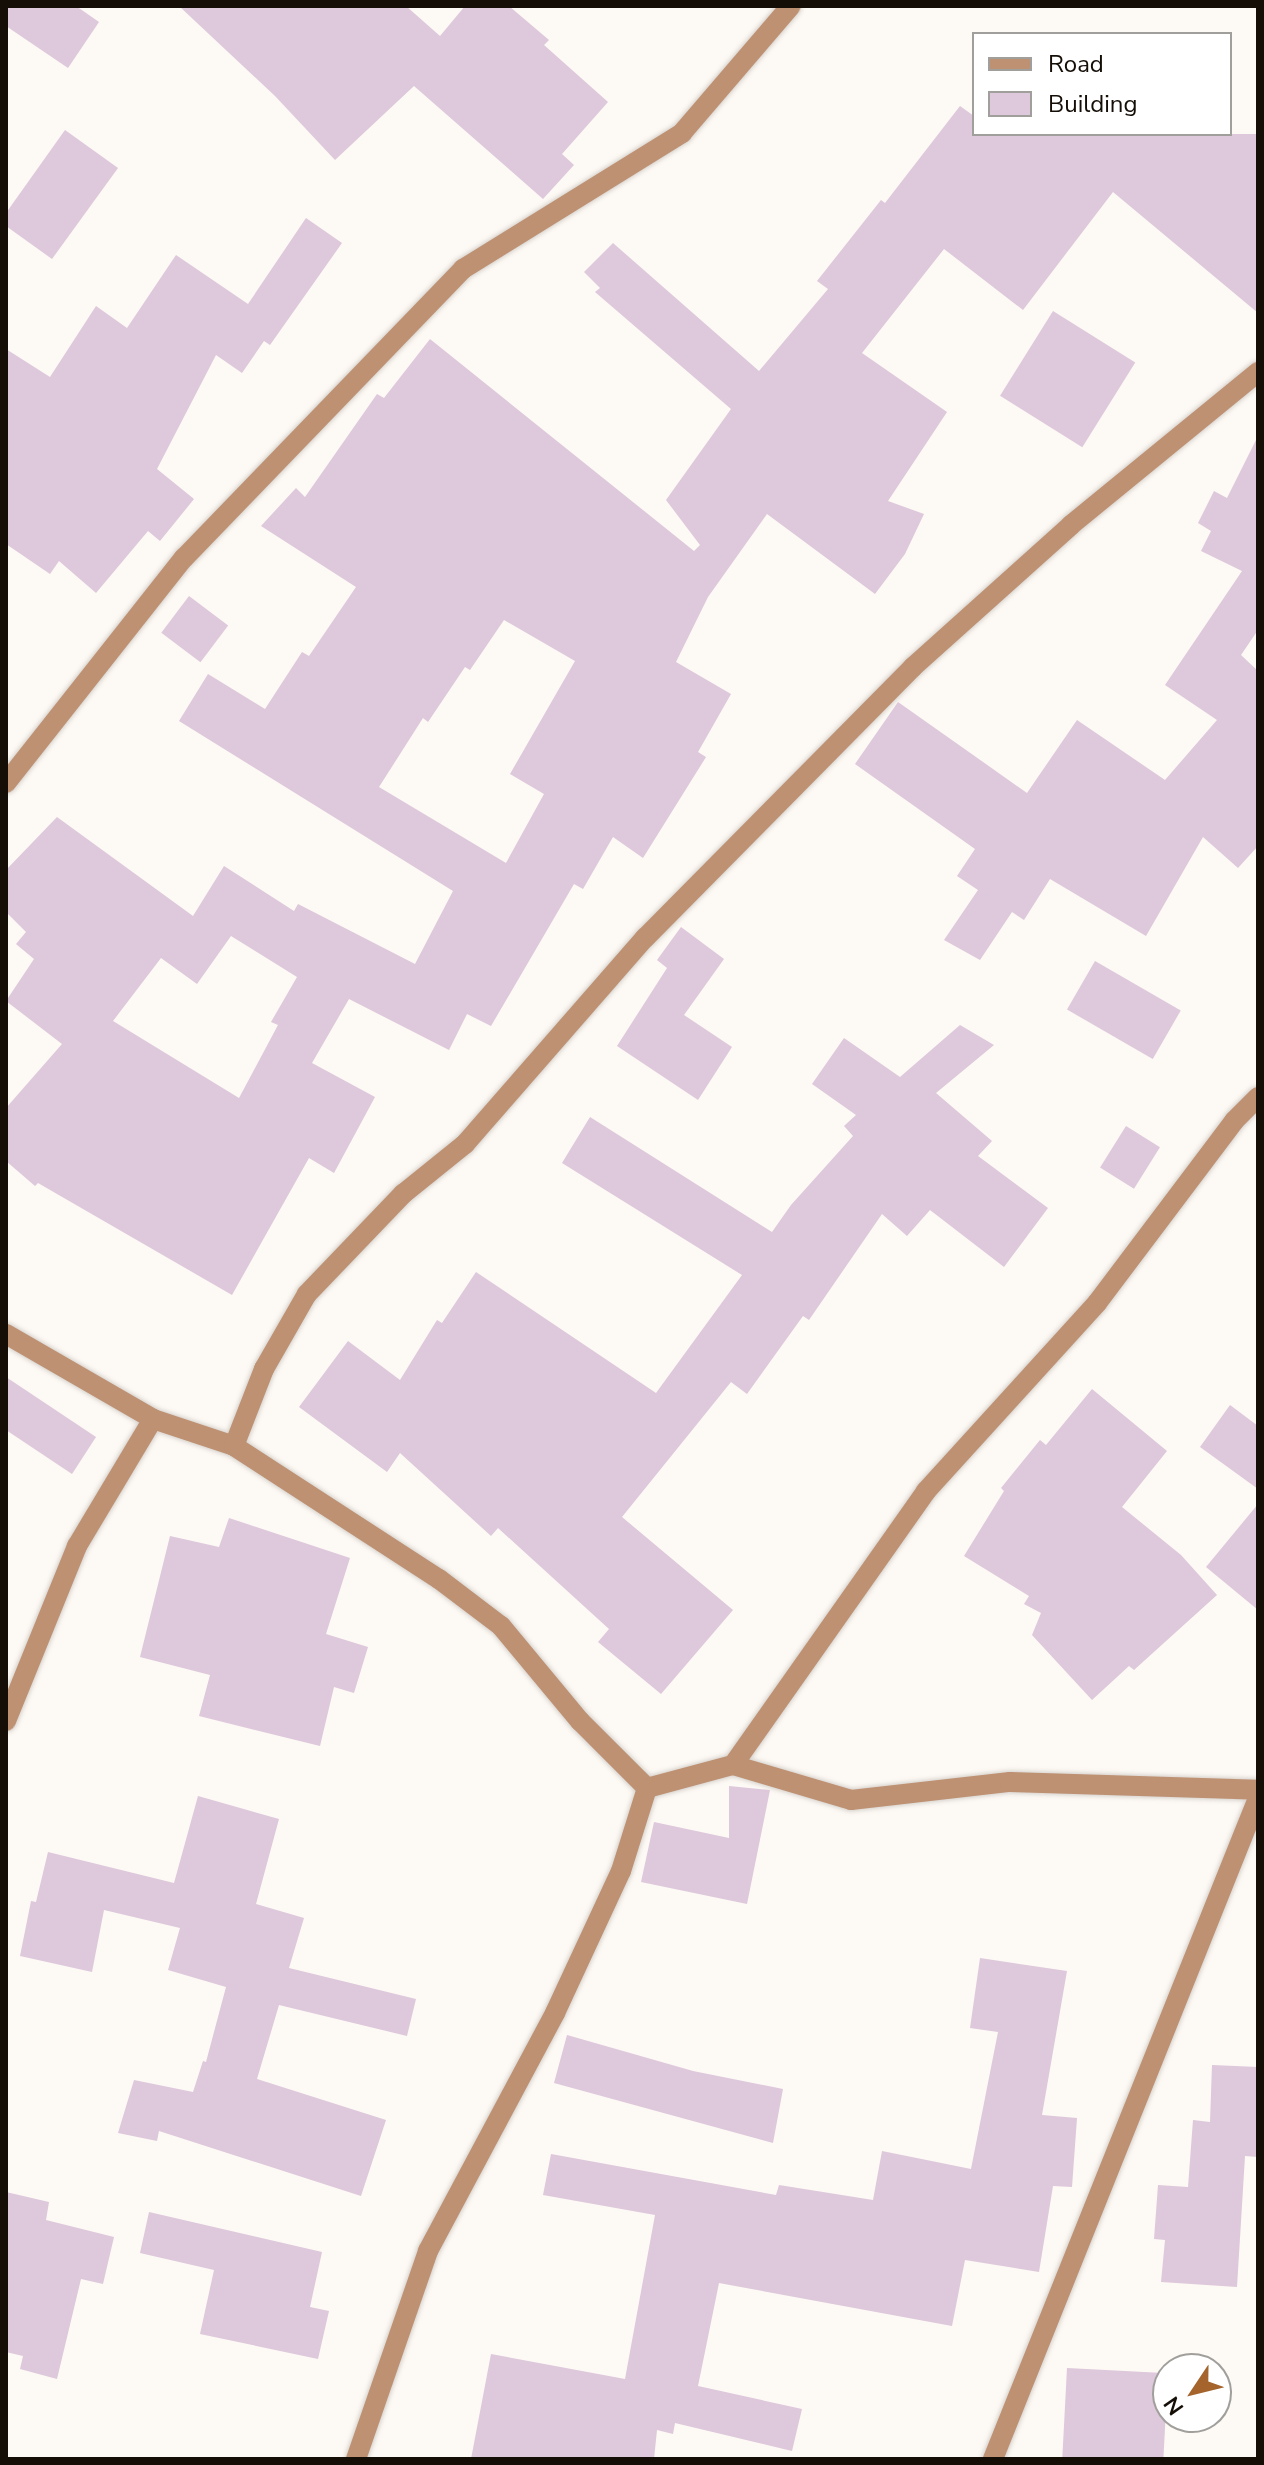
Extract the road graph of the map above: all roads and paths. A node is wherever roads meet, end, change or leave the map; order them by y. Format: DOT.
graph roads {
  1 [pos="791,6"];
  2 [pos="1258,372"];
  3 [pos="6,783"];
  4 [pos="1258,1097"];
  5 [pos="6,1334"];
  6 [pos="153,1419"];
  7 [pos="234,1446"];
  8 [pos="6,1721"];
  9 [pos="733,1765"];
  10 [pos="647,1788"];
  11 [pos="1258,1790"];
  12 [pos="1258,1798"];
  13 [pos="356,2459"];
  14 [pos="993,2459"];
  1 -- 3 [label="street"];
  2 -- 7 [label="street"];
  4 -- 9 [label="street"];
  5 -- 6 [label="street"];
  6 -- 7 [label="street"];
  6 -- 8 [label="street"];
  7 -- 10 [label="street"];
  9 -- 10 [label="street"];
  9 -- 11 [label="street"];
  10 -- 13 [label="street"];
  12 -- 14 [label="street"];
}
